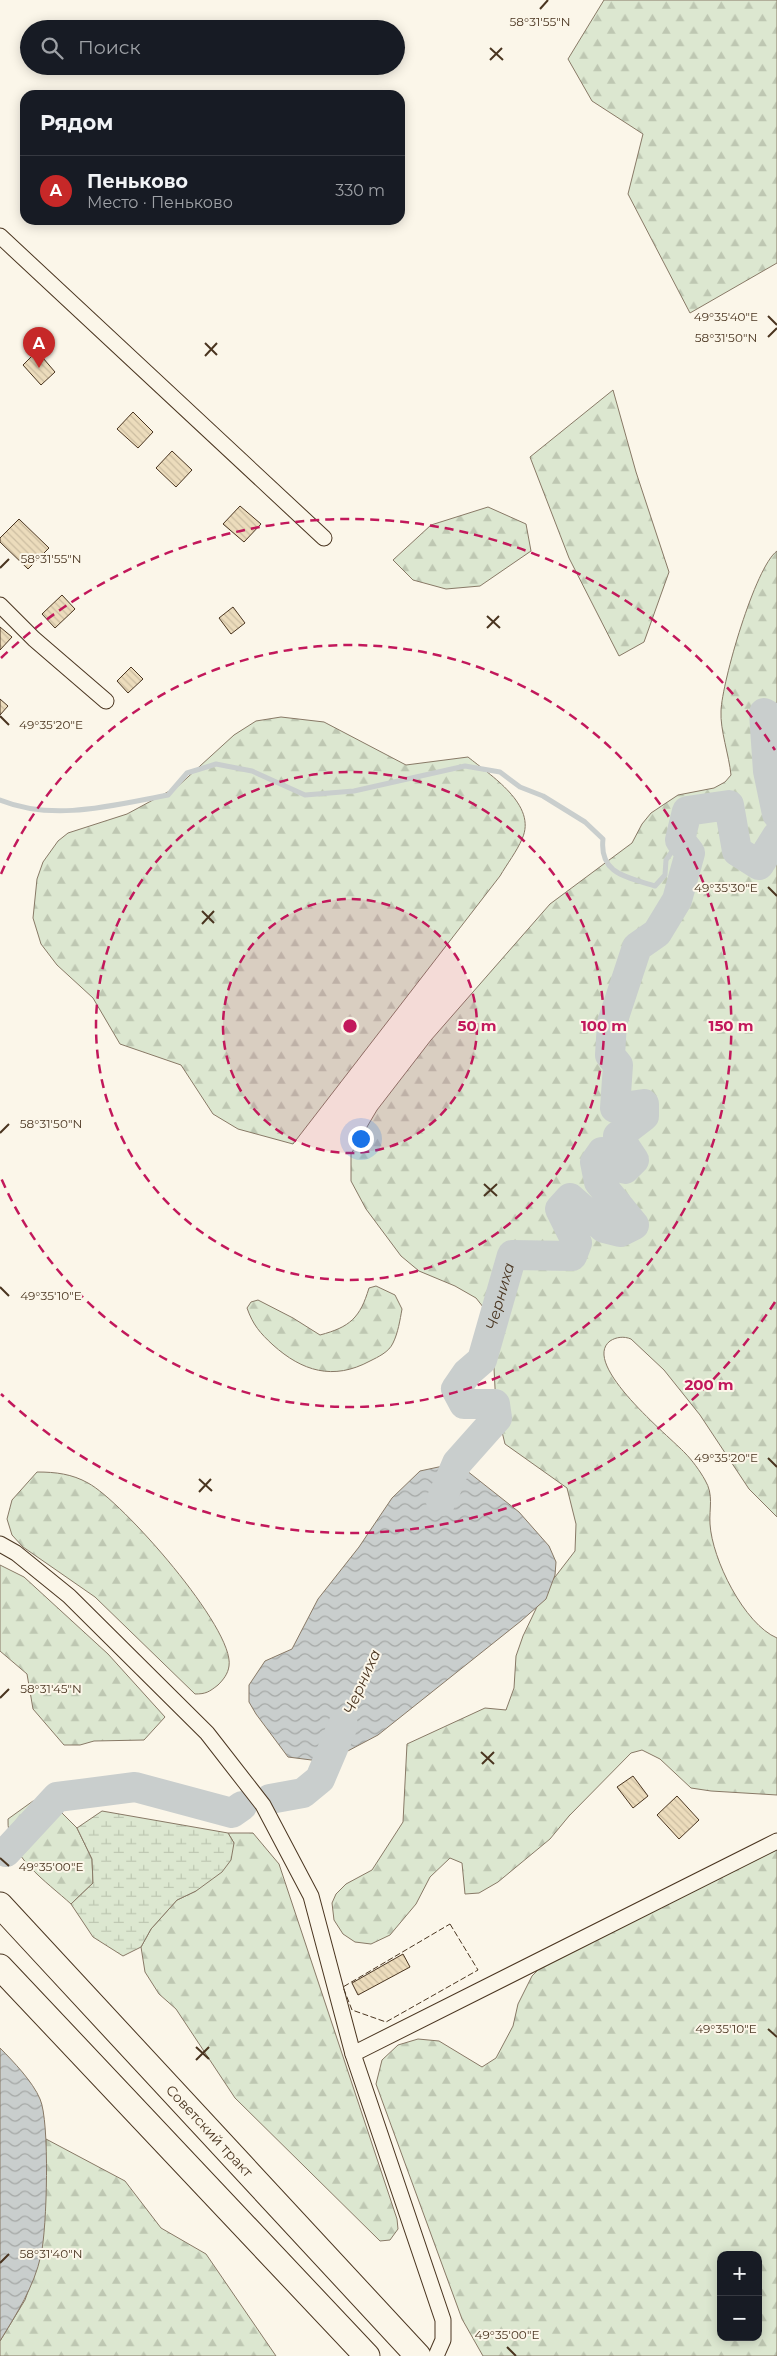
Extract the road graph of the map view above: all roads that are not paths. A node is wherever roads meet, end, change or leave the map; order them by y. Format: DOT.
graph roads {
  1 [pos="0,236"];
  2 [pos="324,538"];
  3 [pos="0,605"];
  4 [pos="106,701"];
  5 [pos="0,1544"];
  6 [pos="777,1841"];
  7 [pos="0,1906"];
  8 [pos="0,1967"];
  9 [pos="353,2054"];
  10 [pos="367,2356"];
  11 [pos="418,2356"];
  12 [pos="436,2356"];
  1 -- 2 [label="street"];
  3 -- 4 [label="street"];
  5 -- 9 [label="street"];
  6 -- 9 [label="street"];
  7 -- 11 [label="highway, Советский тракт"];
  8 -- 10 [label="highway"];
  9 -- 12 [label="street"];
}
